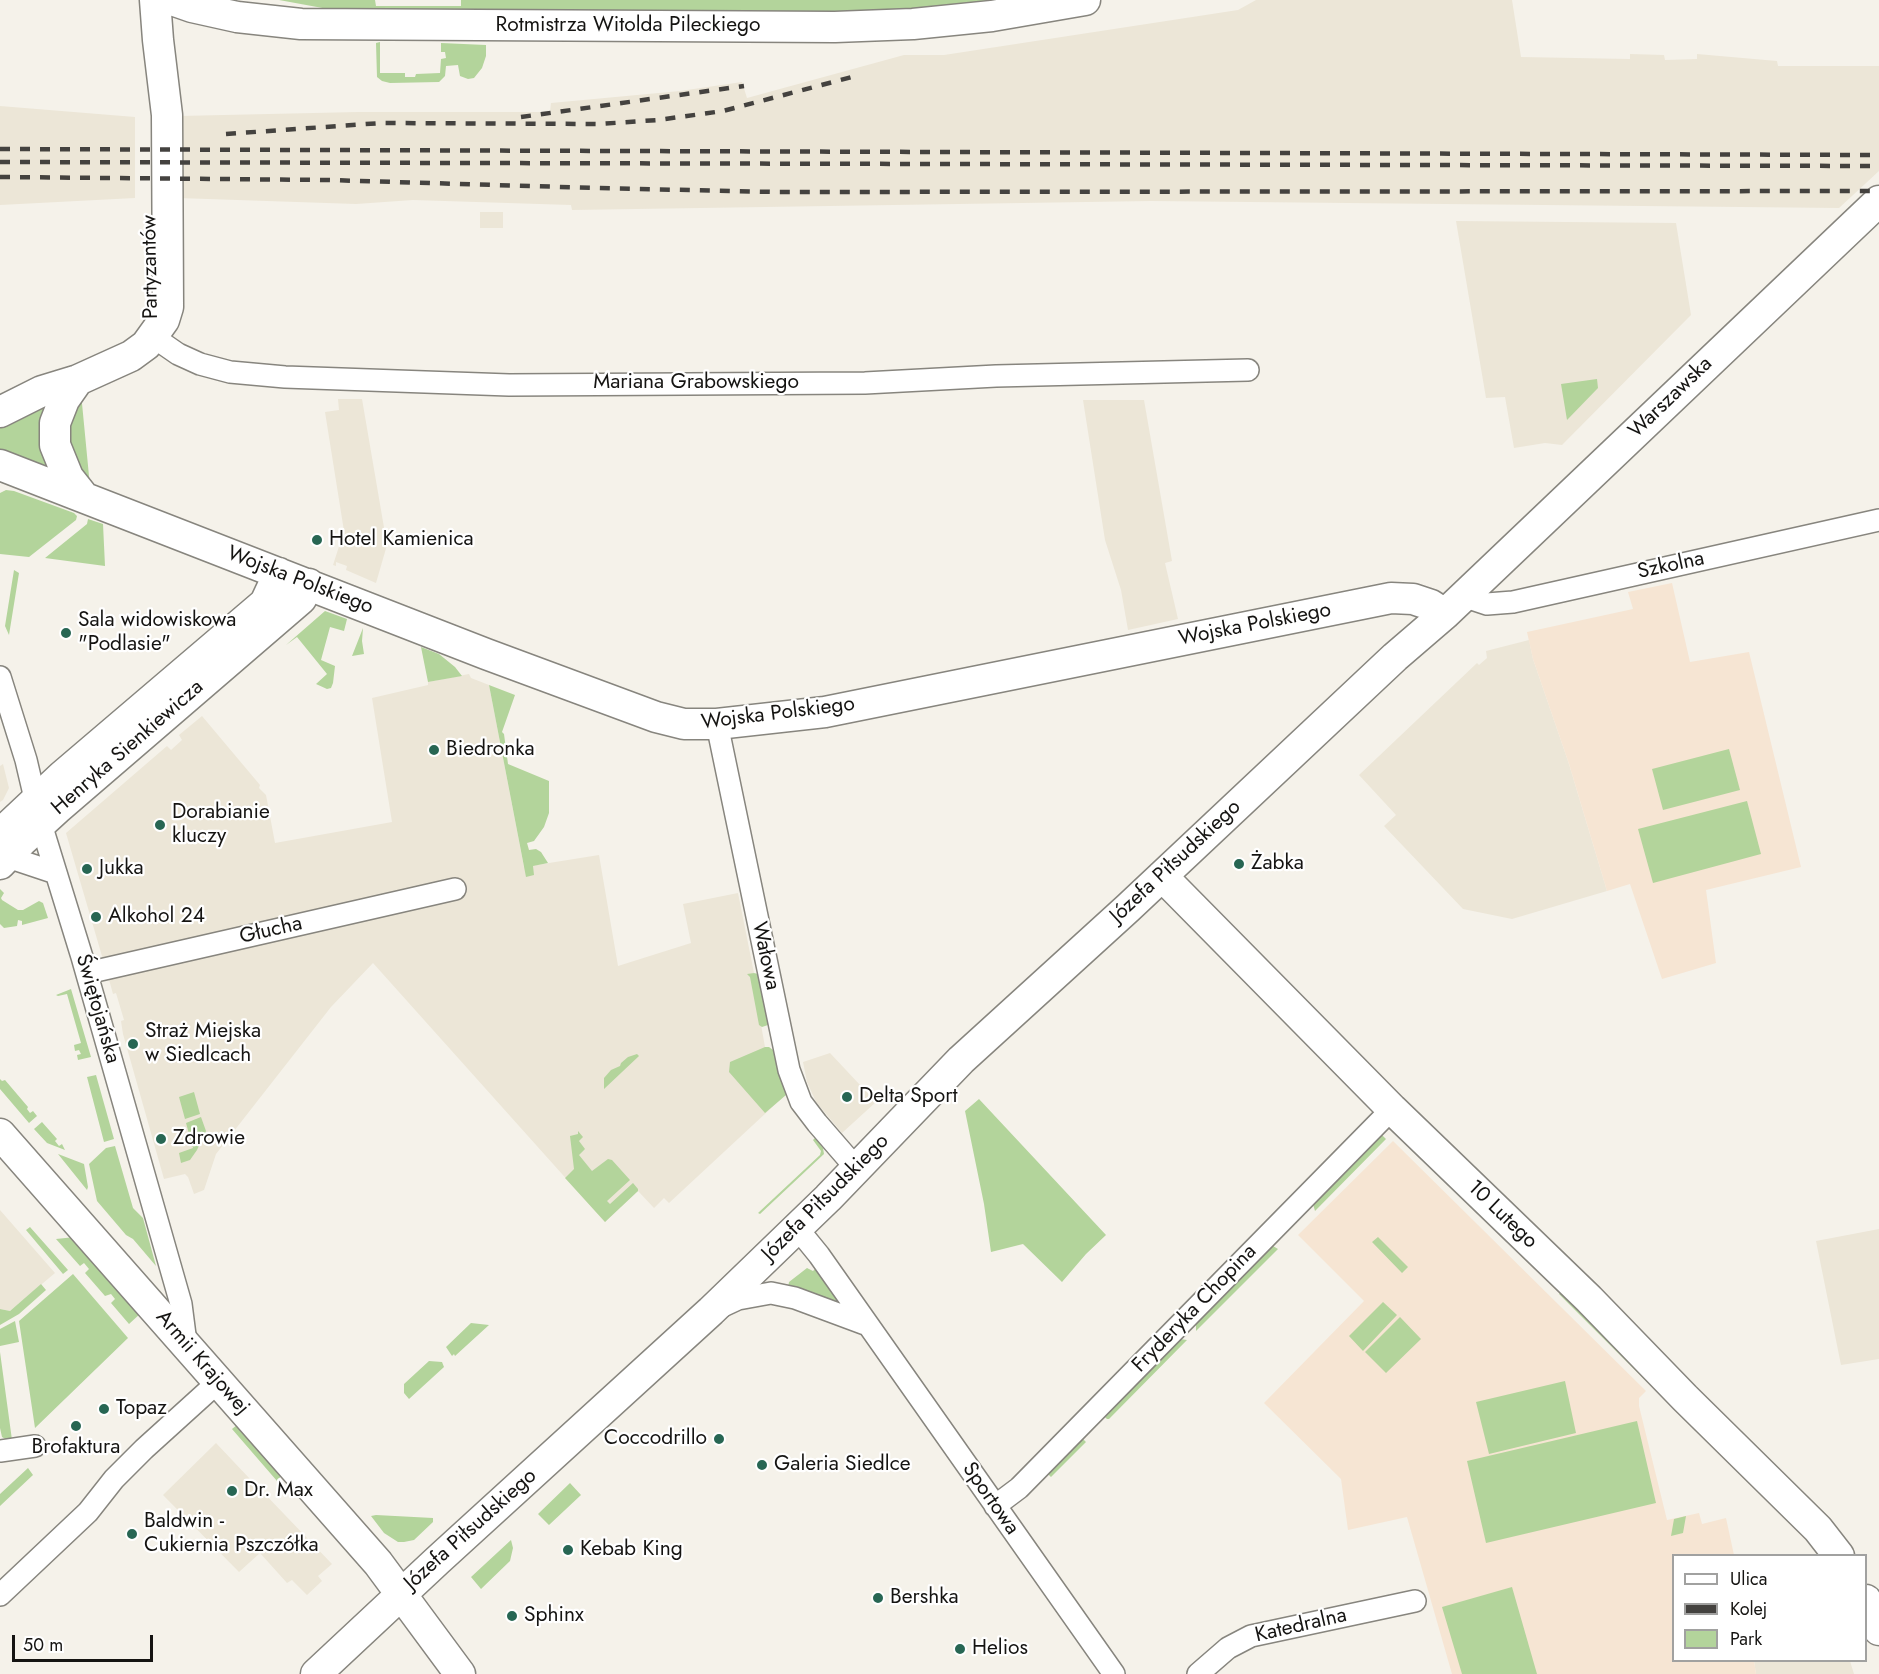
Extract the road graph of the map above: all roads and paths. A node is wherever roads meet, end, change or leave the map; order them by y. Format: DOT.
graph roads {
  1 [pos="155,0"];
  2 [pos="172,0"];
  3 [pos="1085,0"];
  4 [pos="1873,206"];
  5 [pos="152,336"];
  6 [pos="1248,370"];
  7 [pos="78,380"];
  8 [pos="0,412"];
  9 [pos="0,465"];
  10 [pos="83,496"];
  11 [pos="1879,520"];
  12 [pos="279,573"];
  13 [pos="309,585"];
  14 [pos="1454,605"];
  15 [pos="0,677"];
  16 [pos="717,724"];
  17 [pos="137,727"];
  18 [pos="91,751"];
  19 [pos="26,760"];
  20 [pos="38,812"];
  21 [pos="3,852"];
  22 [pos="56,873"];
  23 [pos="1162,876"];
  24 [pos="455,889"];
  25 [pos="87,973"];
  26 [pos="1392,1109"];
  27 [pos="0,1134"];
  28 [pos="856,1168"];
  29 [pos="797,1228"];
  30 [pos="711,1311"];
  31 [pos="866,1324"];
  32 [pos="186,1343"];
  33 [pos="218,1382"];
  34 [pos="35,1446"];
  35 [pos="0,1451"];
  36 [pos="995,1506"];
  37 [pos="1837,1554"];
  38 [pos="0,1595"];
  39 [pos="400,1595"];
  40 [pos="1415,1601"];
  41 [pos="1867,1602"];
  42 [pos="1879,1628"];
  43 [pos="316,1674"];
  44 [pos="460,1674"];
  45 [pos="1114,1674"];
  46 [pos="1198,1674"];
  1 -- 5 [label="street, Partyzantów"];
  2 -- 3 [label="street, Rotmistrza Witolda Pileckiego"];
  4 -- 14 [label="street, Warszawska"];
  5 -- 6 [label="street, Mariana Grabowskiego"];
  5 -- 7 [label="street"];
  7 -- 8 [label="street"];
  7 -- 10 [label="street"];
  9 -- 10 [label="street, Wojska Polskiego"];
  10 -- 12 [label="street, Wojska Polskiego"];
  11 -- 14 [label="street, Szkolna"];
  12 -- 13 [label="street, Wojska Polskiego"];
  12 -- 17 [label="street, Henryka Sienkiewicza"];
  13 -- 16 [label="street, Wojska Polskiego"];
  13 -- 17 [label="street, Henryka Sienkiewicza"];
  14 -- 16 [label="street, Wojska Polskiego"];
  14 -- 23 [label="street, Józefa Piłsudskiego"];
  15 -- 19 [label="street, Świętojańska"];
  16 -- 28 [label="street, Wałowa"];
  17 -- 18 [label="street, Henryka Sienkiewicza"];
  17 -- 20 [label="street, Henryka Sienkiewicza"];
  18 -- 19 [label="street"];
  18 -- 20 [label="street, Henryka Sienkiewicza"];
  19 -- 20 [label="street, Świętojańska"];
  20 -- 21 [label="street, Henryka Sienkiewicza"];
  20 -- 22 [label="street, Świętojańska"];
  21 -- 22 [label="street"];
  22 -- 25 [label="street, Świętojańska"];
  23 -- 26 [label="street, 10 Lutego"];
  23 -- 28 [label="street, Józefa Piłsudskiego"];
  24 -- 25 [label="street, Głucha"];
  25 -- 32 [label="street, Świętojańska"];
  26 -- 36 [label="street, Fryderyka Chopina"];
  26 -- 37 [label="street, 10 Lutego"];
  27 -- 32 [label="street, Armii Krajowej"];
  28 -- 29 [label="street, Józefa Piłsudskiego"];
  29 -- 30 [label="street, Józefa Piłsudskiego"];
  29 -- 31 [label="street, Sportowa"];
  30 -- 31 [label="street"];
  30 -- 39 [label="street, Józefa Piłsudskiego"];
  31 -- 36 [label="street, Sportowa"];
  32 -- 33 [label="street, Armii Krajowej"];
  33 -- 38 [label="street"];
  33 -- 39 [label="street, Armii Krajowej"];
  34 -- 35 [label="street"];
  36 -- 45 [label="street, Sportowa"];
  39 -- 43 [label="street, Józefa Piłsudskiego"];
  39 -- 44 [label="street, Armii Krajowej"];
  40 -- 46 [label="street, Katedralna"];
  41 -- 42 [label="street"];
}
